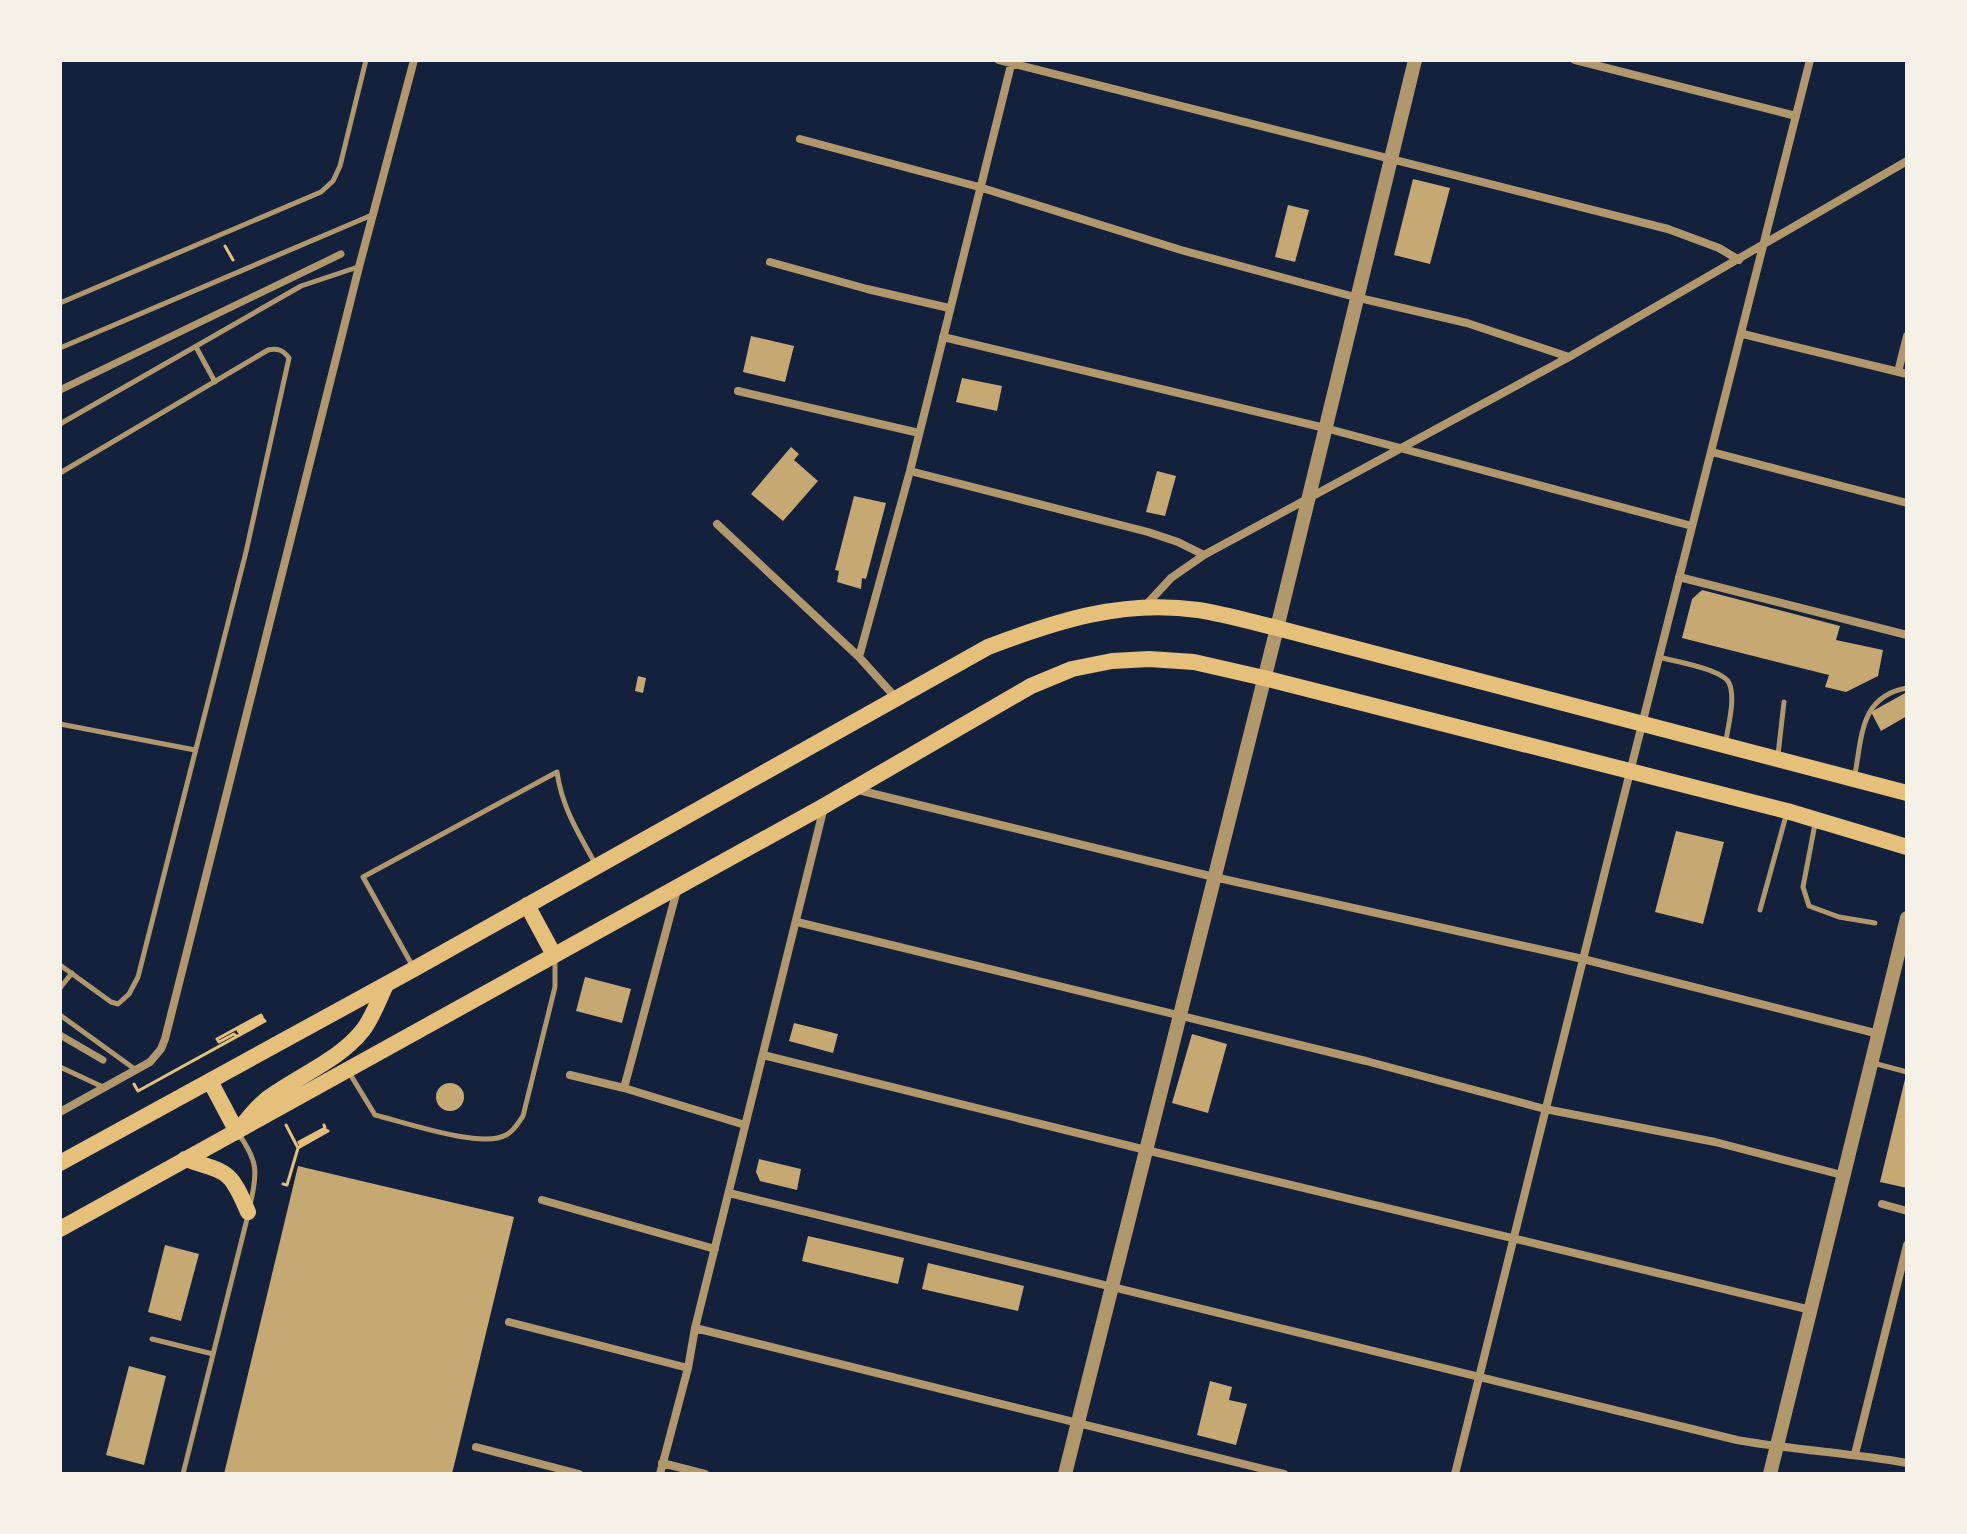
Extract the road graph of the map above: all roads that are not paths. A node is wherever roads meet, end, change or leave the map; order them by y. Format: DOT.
graph roads {
  1 [pos="366,60"];
  2 [pos="414,60"];
  3 [pos="999,60"];
  4 [pos="1415,60"];
  5 [pos="1575,60"];
  6 [pos="1819,60"];
  7 [pos="1011,62"];
  8 [pos="1809,63"];
  9 [pos="1796,116"];
  10 [pos="800,139"];
  11 [pos="1389,160"];
  12 [pos="1907,161"];
  13 [pos="979,187"];
  14 [pos="374,214"];
  15 [pos="1764,245"];
  16 [pos="341,254"];
  17 [pos="1739,260"];
  18 [pos="770,262"];
  19 [pos="359,267"];
  20 [pos="1355,297"];
  21 [pos="60,303"];
  22 [pos="949,308"];
  23 [pos="1743,334"];
  24 [pos="1907,336"];
  25 [pos="943,337"];
  26 [pos="196,347"];
  27 [pos="60,348"];
  28 [pos="1569,357"];
  29 [pos="1903,373"];
  30 [pos="215,382"];
  31 [pos="60,390"];
  32 [pos="738,391"];
  33 [pos="60,424"];
  34 [pos="1325,428"];
  35 [pos="919,433"];
  36 [pos="1401,450"];
  37 [pos="1712,452"];
  38 [pos="910,471"];
  39 [pos="60,473"];
  40 [pos="1308,499"];
  41 [pos="1907,503"];
  42 [pos="717,524"];
  43 [pos="1692,526"];
  44 [pos="1204,555"];
  45 [pos="1679,577"];
  46 [pos="1145,606"];
  47 [pos="1277,628"];
  48 [pos="1907,635"];
  49 [pos="859,657"];
  50 [pos="1658,657"];
  51 [pos="1264,678"];
  52 [pos="1907,688"];
  53 [pos="898,700"];
  54 [pos="1784,702"];
  55 [pos="1641,723"];
  56 [pos="60,724"];
  57 [pos="1725,746"];
  58 [pos="195,750"];
  59 [pos="1778,760"];
  60 [pos="1630,770"];
  61 [pos="1854,780"];
  62 [pos="853,789"];
  63 [pos="1907,793"];
  64 [pos="824,806"];
  65 [pos="1787,811"];
  66 [pos="1817,819"];
  67 [pos="1907,847"];
  68 [pos="597,866"];
  69 [pos="1214,877"];
  70 [pos="679,885"];
  71 [pos="527,905"];
  72 [pos="1760,910"];
  73 [pos="1907,918"];
  74 [pos="797,922"];
  75 [pos="1875,923"];
  76 [pos="554,955"];
  77 [pos="1583,959"];
  78 [pos="60,965"];
  79 [pos="414,969"];
  80 [pos="72,973"];
  81 [pos="386,985"];
  82 [pos="60,988"];
  83 [pos="60,1015"];
  84 [pos="1179,1015"];
  85 [pos="1879,1034"];
  86 [pos="60,1035"];
  87 [pos="763,1055"];
  88 [pos="103,1060"];
  89 [pos="1872,1062"];
  90 [pos="60,1067"];
  91 [pos="348,1069"];
  92 [pos="132,1072"];
  93 [pos="1907,1072"];
  94 [pos="570,1075"];
  95 [pos="210,1081"];
  96 [pos="104,1088"];
  97 [pos="624,1088"];
  98 [pos="1545,1109"];
  99 [pos="60,1112"];
  100 [pos="745,1125"];
  101 [pos="237,1132"];
  102 [pos="1146,1150"];
  103 [pos="185,1159"];
  104 [pos="60,1163"];
  105 [pos="1842,1175"];
  106 [pos="729,1193"];
  107 [pos="542,1200"];
  108 [pos="1882,1204"];
  109 [pos="1907,1211"];
  110 [pos="248,1212"];
  111 [pos="60,1229"];
  112 [pos="1513,1238"];
  113 [pos="1907,1245"];
  114 [pos="715,1249"];
  115 [pos="1111,1287"];
  116 [pos="1811,1310"];
  117 [pos="509,1322"];
  118 [pos="695,1328"];
  119 [pos="152,1339"];
  120 [pos="213,1354"];
  121 [pos="688,1368"];
  122 [pos="1479,1376"];
  123 [pos="1078,1423"];
  124 [pos="476,1447"];
  125 [pos="1776,1447"];
  126 [pos="1855,1454"];
  127 [pos="662,1463"];
  128 [pos="1907,1463"];
  129 [pos="183,1474"];
  130 [pos="579,1474"];
  131 [pos="660,1474"];
  132 [pos="705,1474"];
  133 [pos="1065,1474"];
  134 [pos="1284,1474"];
  135 [pos="1455,1474"];
  136 [pos="1770,1474"];
  1 -- 21 [label="lane"];
  2 -- 14 [label="street"];
  3 -- 7 [label="street"];
  4 -- 11 [label="street"];
  5 -- 9 [label="street"];
  6 -- 8 [label="street"];
  7 -- 11 [label="street"];
  7 -- 13 [label="street"];
  8 -- 9 [label="street"];
  9 -- 15 [label="street"];
  10 -- 13 [label="street"];
  11 -- 17 [label="street"];
  11 -- 20 [label="street"];
  12 -- 15 [label="street"];
  13 -- 20 [label="street"];
  13 -- 22 [label="street"];
  14 -- 19 [label="street"];
  14 -- 27 [label="lane"];
  15 -- 17 [label="street"];
  15 -- 23 [label="street"];
  16 -- 31 [label="street"];
  17 -- 28 [label="street"];
  18 -- 22 [label="street"];
  19 -- 26 [label="lane"];
  19 -- 92 [label="street"];
  20 -- 28 [label="street"];
  20 -- 34 [label="street"];
  22 -- 25 [label="street"];
  23 -- 29 [label="street"];
  23 -- 37 [label="street"];
  24 -- 29 [label="street"];
  25 -- 34 [label="street"];
  25 -- 35 [label="street"];
  26 -- 30 [label="lane"];
  26 -- 33 [label="lane"];
  28 -- 36 [label="street"];
  30 -- 39 [label="lane"];
  30 -- 58 [label="lane"];
  32 -- 35 [label="street"];
  34 -- 36 [label="street"];
  34 -- 40 [label="street"];
  35 -- 38 [label="street"];
  36 -- 40 [label="street"];
  36 -- 43 [label="street"];
  37 -- 41 [label="street"];
  37 -- 43 [label="street"];
  38 -- 44 [label="street"];
  38 -- 49 [label="street"];
  40 -- 44 [label="street"];
  40 -- 47 [label="street"];
  42 -- 49 [label="street"];
  43 -- 45 [label="street"];
  44 -- 46 [label="street"];
  45 -- 48 [label="street"];
  45 -- 50 [label="street"];
  46 -- 47 [label="main road"];
  46 -- 53 [label="main road"];
  47 -- 51 [label="street"];
  47 -- 55 [label="main road"];
  49 -- 53 [label="street"];
  50 -- 55 [label="street"];
  50 -- 57 [label="lane"];
  51 -- 60 [label="main road"];
  51 -- 62 [label="main road"];
  51 -- 69 [label="street"];
  52 -- 61 [label="lane"];
  53 -- 68 [label="main road"];
  54 -- 59 [label="lane"];
  55 -- 57 [label="main road"];
  55 -- 60 [label="street"];
  56 -- 58 [label="lane"];
  57 -- 59 [label="main road"];
  58 -- 80 [label="lane"];
  59 -- 61 [label="main road"];
  60 -- 65 [label="main road"];
  60 -- 77 [label="street"];
  61 -- 63 [label="main road"];
  62 -- 64 [label="main road"];
  62 -- 69 [label="street"];
  64 -- 70 [label="main road"];
  64 -- 74 [label="street"];
  65 -- 66 [label="main road"];
  65 -- 72 [label="lane"];
  66 -- 67 [label="main road"];
  66 -- 75 [label="lane"];
  68 -- 71 [label="main road"];
  68 -- 79 [label="lane"];
  69 -- 77 [label="street"];
  69 -- 84 [label="street"];
  70 -- 76 [label="main road"];
  70 -- 97 [label="street"];
  71 -- 76 [label="main road"];
  71 -- 79 [label="main road"];
  73 -- 85 [label="street"];
  74 -- 84 [label="street"];
  74 -- 87 [label="street"];
  76 -- 91 [label="main road"];
  76 -- 91 [label="lane"];
  77 -- 85 [label="street"];
  77 -- 98 [label="street"];
  78 -- 80 [label="lane"];
  79 -- 81 [label="main road"];
  80 -- 82 [label="lane"];
  81 -- 95 [label="main road"];
  81 -- 101 [label="main road"];
  83 -- 92 [label="lane"];
  84 -- 98 [label="street"];
  84 -- 102 [label="street"];
  85 -- 89 [label="street"];
  86 -- 88 [label="street"];
  87 -- 100 [label="street"];
  87 -- 102 [label="street"];
  89 -- 93 [label="lane"];
  89 -- 105 [label="street"];
  90 -- 96 [label="lane"];
  91 -- 101 [label="main road"];
  92 -- 96 [label="street"];
  94 -- 97 [label="street"];
  95 -- 101 [label="main road"];
  95 -- 104 [label="main road"];
  96 -- 99 [label="street"];
  97 -- 100 [label="street"];
  98 -- 105 [label="street"];
  98 -- 112 [label="street"];
  100 -- 106 [label="street"];
  101 -- 103 [label="main road"];
  101 -- 110 [label="lane"];
  102 -- 112 [label="street"];
  102 -- 115 [label="street"];
  103 -- 110 [label="main road"];
  103 -- 111 [label="main road"];
  105 -- 116 [label="street"];
  106 -- 114 [label="street"];
  106 -- 115 [label="street"];
  107 -- 114 [label="street"];
  108 -- 109 [label="street"];
  110 -- 120 [label="lane"];
  112 -- 116 [label="street"];
  112 -- 122 [label="street"];
  113 -- 126 [label="street"];
  114 -- 118 [label="street"];
  115 -- 122 [label="street"];
  115 -- 123 [label="street"];
  116 -- 125 [label="street"];
  117 -- 121 [label="street"];
  118 -- 121 [label="street"];
  118 -- 123 [label="street"];
  119 -- 120 [label="lane"];
  120 -- 129 [label="lane"];
  121 -- 127 [label="street"];
  122 -- 125 [label="street"];
  122 -- 135 [label="street"];
  123 -- 133 [label="street"];
  123 -- 134 [label="street"];
  124 -- 130 [label="street"];
  125 -- 126 [label="street"];
  125 -- 136 [label="street"];
  126 -- 128 [label="street"];
  127 -- 131 [label="street"];
  127 -- 132 [label="street"];
}
